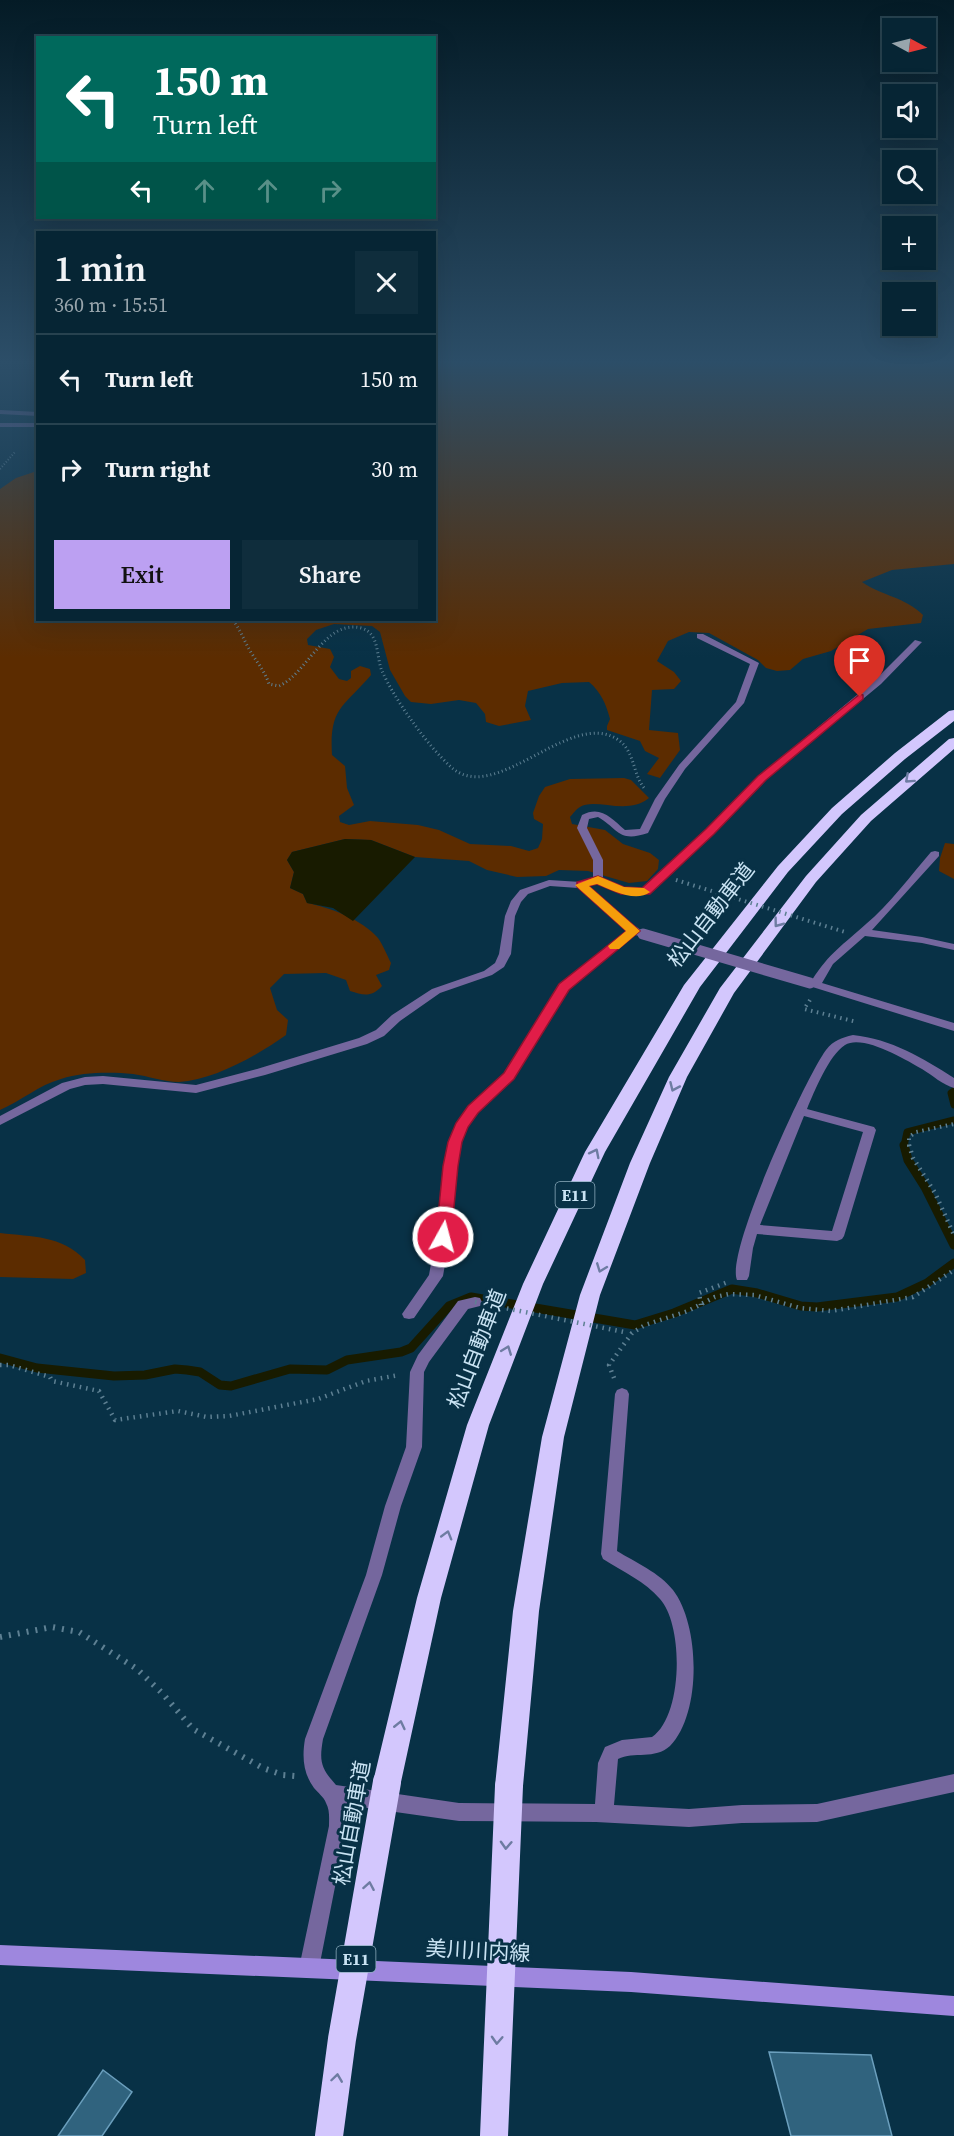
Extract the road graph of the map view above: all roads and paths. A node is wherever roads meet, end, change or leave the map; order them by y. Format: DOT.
graph roads {
  1 [pos="234,621"];
  2 [pos="700,636"];
  3 [pos="918,642"];
  4 [pos="954,714"];
  5 [pos="954,742"];
  6 [pos="660,799"];
  7 [pos="935,854"];
  8 [pos="598,880"];
  9 [pos="676,880"];
  10 [pos="581,885"];
  11 [pos="845,932"];
  12 [pos="862,932"];
  13 [pos="638,933"];
  14 [pos="954,947"];
  15 [pos="814,985"];
  16 [pos="868,1024"];
  17 [pos="954,1027"];
  18 [pos="951,1081"];
  19 [pos="800,1111"];
  20 [pos="0,1121"];
  21 [pos="954,1124"];
  22 [pos="752,1229"];
  23 [pos="954,1235"];
  24 [pos="954,1270"];
  25 [pos="742,1276"];
  26 [pos="701,1301"];
  27 [pos="475,1302"];
  28 [pos="409,1314"];
  29 [pos="632,1333"];
  30 [pos="0,1365"];
  31 [pos="609,1365"];
  32 [pos="417,1372"];
  33 [pos="622,1394"];
  34 [pos="0,1637"];
  35 [pos="317,1777"];
  36 [pos="954,1783"];
  37 [pos="333,1794"];
  38 [pos="604,1814"];
  39 [pos="0,1956"];
  40 [pos="309,1968"];
  41 [pos="954,2006"];
  42 [pos="328,2136"];
  43 [pos="494,2136"];
  1 -- 6 [label="path"];
  2 -- 6 [label="street"];
  3 -- 8 [label="street"];
  42 -- 4 [label="highway, 松山自動車道 / E11, one-way, bridge"];
  5 -- 43 [label="highway, E11, one-way, bridge"];
  6 -- 8 [label="street"];
  7 -- 12 [label="street"];
  8 -- 10 [label="street"];
  9 -- 11 [label="path, bridge"];
  10 -- 13 [label="street"];
  10 -- 20 [label="street"];
  12 -- 14 [label="street"];
  12 -- 15 [label="street"];
  13 -- 15 [label="street, bridge"];
  13 -- 28 [label="street"];
  15 -- 16 [label="path"];
  15 -- 17 [label="street"];
  18 -- 19 [label="street"];
  19 -- 22 [label="street"];
  19 -- 22 [label="street"];
  21 -- 23 [label="path"];
  22 -- 25 [label="street"];
  24 -- 26 [label="path"];
  25 -- 26 [label="path"];
  26 -- 29 [label="path"];
  27 -- 29 [label="path, bridge"];
  27 -- 32 [label="street"];
  29 -- 31 [label="path"];
  30 -- 32 [label="path"];
  32 -- 35 [label="street"];
  33 -- 38 [label="street"];
  34 -- 35 [label="path"];
  35 -- 37 [label="street"];
  36 -- 38 [label="street"];
  37 -- 38 [label="street"];
  37 -- 40 [label="street"];
  39 -- 40 [label="main road, 美川川内線"];
  40 -- 41 [label="main road, 美川川内線"];
}
